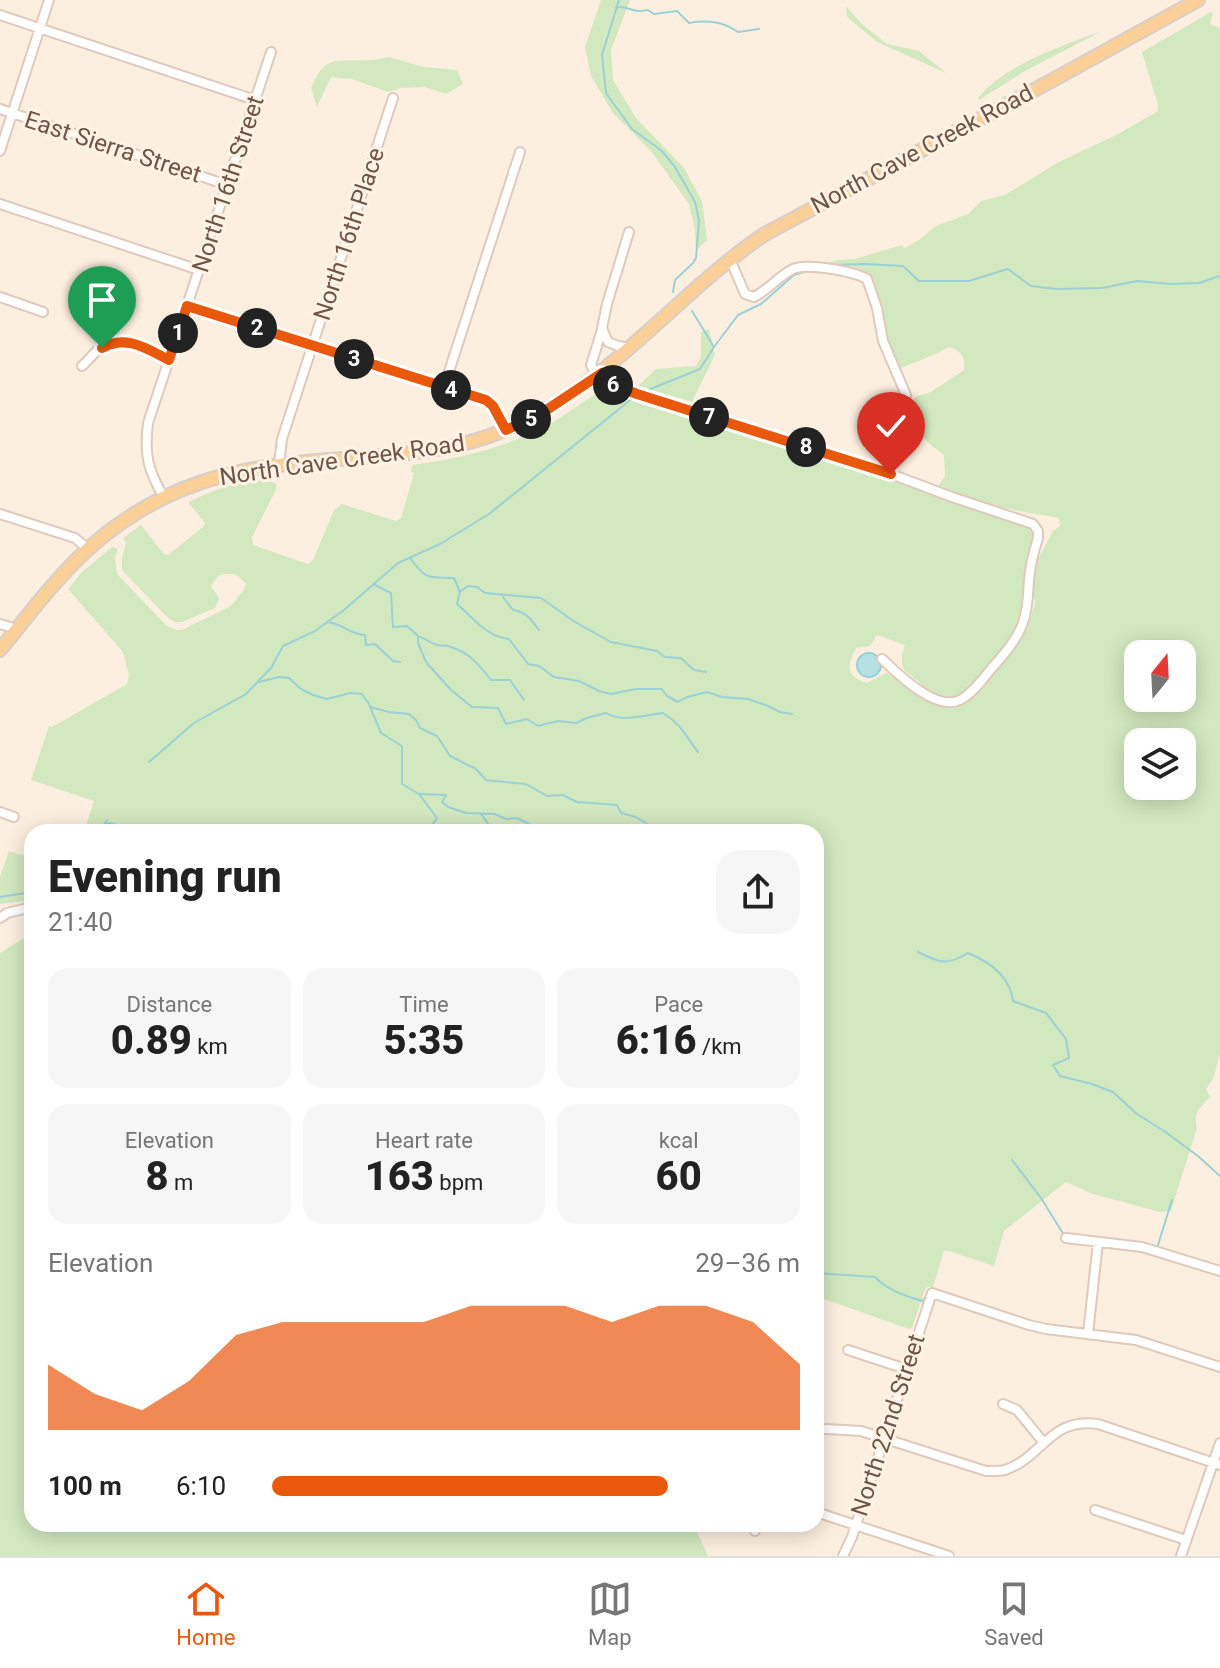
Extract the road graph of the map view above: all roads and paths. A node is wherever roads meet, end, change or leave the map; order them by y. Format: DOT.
graph roads {
  1 [pos="49,0"];
  2 [pos="1198,0"];
  3 [pos="0,15"];
  4 [pos="40,28"];
  5 [pos="271,52"];
  6 [pos="393,98"];
  7 [pos="255,100"];
  8 [pos="0,109"];
  9 [pos="12,113"];
  10 [pos="0,151"];
  11 [pos="520,152"];
  12 [pos="227,185"];
  13 [pos="0,204"];
  14 [pos="629,232"];
  15 [pos="730,259"];
  16 [pos="199,270"];
  17 [pos="0,297"];
  18 [pos="187,306"];
  19 [pos="43,312"];
  20 [pos="602,328"];
  21 [pos="312,346"];
  22 [pos="630,348"];
  23 [pos="169,360"];
  24 [pos="82,366"];
  25 [pos="600,374"];
  26 [pos="444,387"];
  27 [pos="906,395"];
  28 [pos="506,430"];
  29 [pos="279,464"];
  30 [pos="164,498"];
  31 [pos="0,514"];
  32 [pos="88,549"];
  33 [pos="0,624"];
  34 [pos="17,629"];
  35 [pos="0,650"];
  36 [pos="882,659"];
  37 [pos="0,812"];
  38 [pos="14,817"];
  39 [pos="24,909"];
  40 [pos="0,918"];
  41 [pos="1066,1238"];
  42 [pos="1098,1242"];
  43 [pos="1220,1271"];
  44 [pos="1088,1334"];
  45 [pos="848,1350"];
  46 [pos="1220,1367"];
  47 [pos="906,1369"];
  48 [pos="1003,1404"];
  49 [pos="826,1429"];
  50 [pos="884,1437"];
  51 [pos="1044,1443"];
  52 [pos="1220,1443"];
  53 [pos="1217,1464"];
  54 [pos="1095,1510"];
  55 [pos="824,1515"];
  56 [pos="855,1525"];
  57 [pos="1186,1540"];
  58 [pos="843,1556"];
  59 [pos="949,1556"];
  60 [pos="1181,1556"];
  1 -- 4 [label="street"];
  2 -- 15 [label="main road, North Cave Creek Road"];
  3 -- 4 [label="street"];
  4 -- 7 [label="street"];
  4 -- 9 [label="street"];
  5 -- 7 [label="street, North 16th Street"];
  6 -- 21 [label="street, North 16th Place"];
  7 -- 12 [label="street, North 16th Street"];
  8 -- 9 [label="street, East Sierra Street"];
  9 -- 10 [label="street"];
  9 -- 12 [label="street, East Sierra Street"];
  11 -- 26 [label="street"];
  12 -- 16 [label="street, North 16th Street"];
  13 -- 16 [label="street"];
  14 -- 20 [label="street"];
  15 -- 22 [label="main road, North Cave Creek Road"];
  15 -- 27 [label="street"];
  16 -- 18 [label="street, North 16th Street"];
  17 -- 19 [label="street"];
  18 -- 21 [label="street"];
  18 -- 23 [label="street, North 16th Street"];
  20 -- 22 [label="street"];
  20 -- 25 [label="street"];
  21 -- 26 [label="street"];
  21 -- 29 [label="street, North 16th Place"];
  22 -- 25 [label="main road, North Cave Creek Road"];
  23 -- 24 [label="street"];
  23 -- 30 [label="street, North 16th Street"];
  25 -- 28 [label="main road, North Cave Creek Road"];
  25 -- 36 [label="street"];
  26 -- 28 [label="street"];
  28 -- 29 [label="main road, North Cave Creek Road"];
  29 -- 30 [label="main road, North Cave Creek Road"];
  30 -- 32 [label="main road, North Cave Creek Road"];
  31 -- 32 [label="street"];
  32 -- 34 [label="main road, North Cave Creek Road"];
  33 -- 34 [label="street"];
  34 -- 35 [label="main road, North Cave Creek Road"];
  37 -- 38 [label="street"];
  39 -- 40 [label="street"];
  41 -- 42 [label="street"];
  42 -- 43 [label="street"];
  42 -- 44 [label="street"];
  44 -- 46 [label="street"];
  44 -- 47 [label="street, North 22nd Street"];
  45 -- 47 [label="street"];
  47 -- 50 [label="street, North 22nd Street"];
  48 -- 51 [label="street"];
  49 -- 50 [label="street"];
  50 -- 51 [label="street"];
  50 -- 56 [label="street, North 22nd Street"];
  51 -- 53 [label="street"];
  52 -- 53 [label="street"];
  53 -- 57 [label="street"];
  54 -- 57 [label="street"];
  55 -- 56 [label="street"];
  56 -- 58 [label="street, North 22nd Street"];
  56 -- 59 [label="street"];
  57 -- 60 [label="street"];
}
